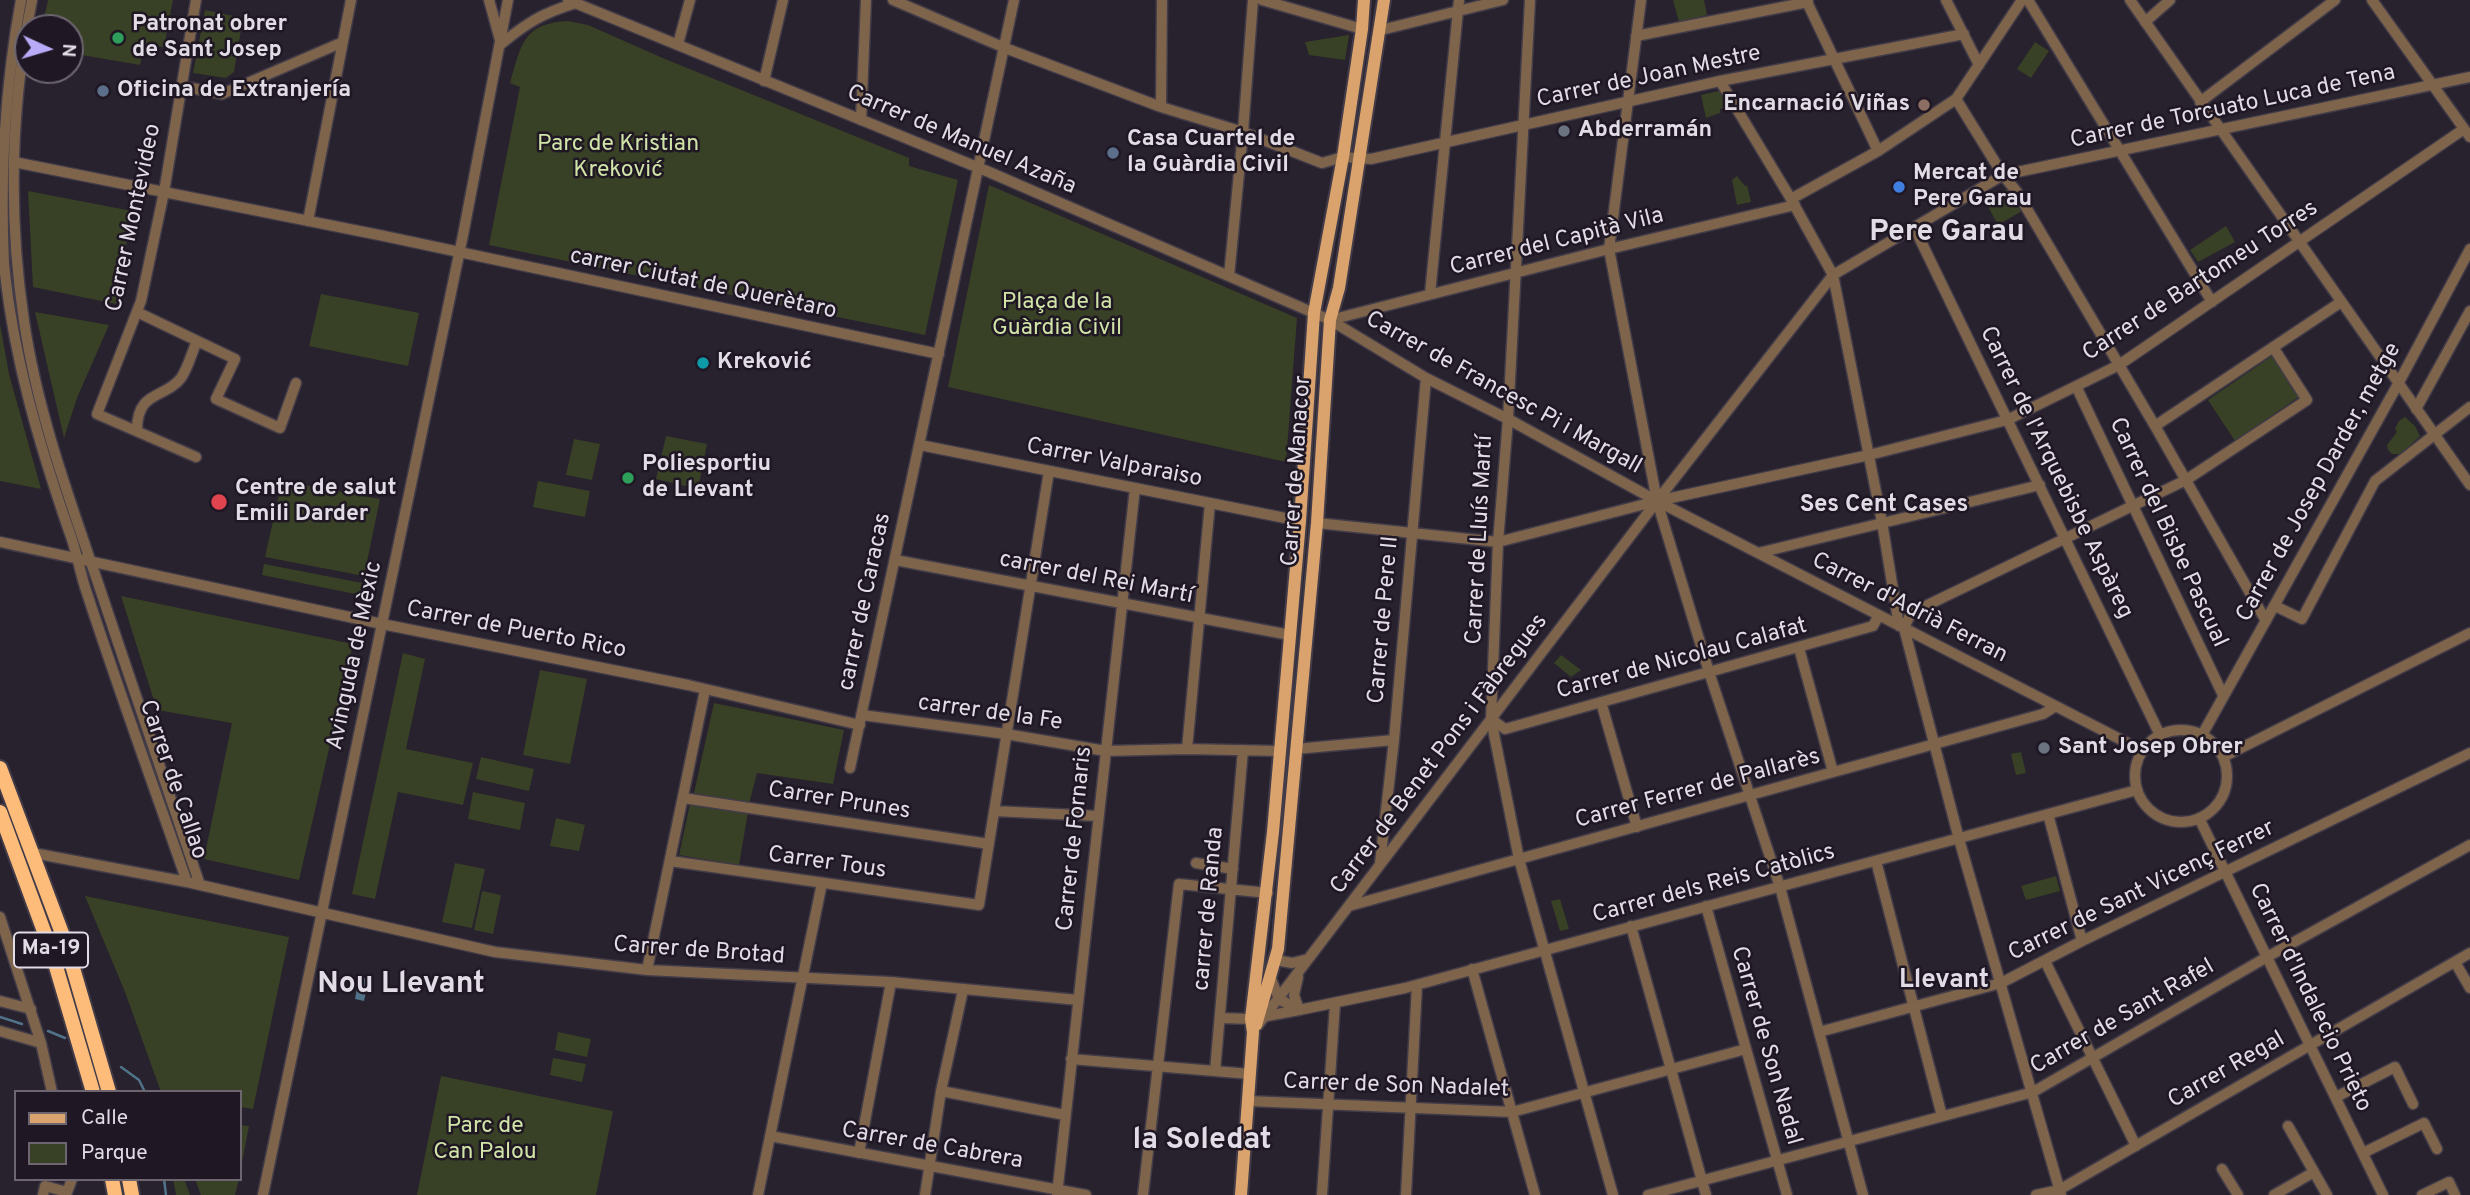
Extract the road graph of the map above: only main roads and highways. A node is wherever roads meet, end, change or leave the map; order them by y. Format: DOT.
graph roads {
  1 [pos="1364,0"];
  2 [pos="1384,0"];
  3 [pos="1300,522"];
  4 [pos="1311,590"];
  5 [pos="0,768"];
  6 [pos="0,812"];
  7 [pos="1262,935"];
  8 [pos="1274,952"];
  9 [pos="1257,1021"];
  10 [pos="92,1090"];
  11 [pos="108,1090"];
  12 [pos="1241,1195"];
  1 -- 3 [label="main road, Carrer de Manacor"];
  2 -- 4 [label="main road, Carrer de Manacor"];
  3 -- 4 [label="main road"];
  3 -- 7 [label="main road, Carrer de Manacor"];
  4 -- 8 [label="main road, Carrer de Manacor"];
  5 -- 11 [label="highway, Ma-19"];
  6 -- 10 [label="highway, Ma-19"];
  7 -- 8 [label="main road"];
  7 -- 9 [label="main road, Carrer de Manacor"];
  8 -- 9 [label="main road, Carrer de Manacor"];
  9 -- 12 [label="main road, Carrer de Manacor"];
}
